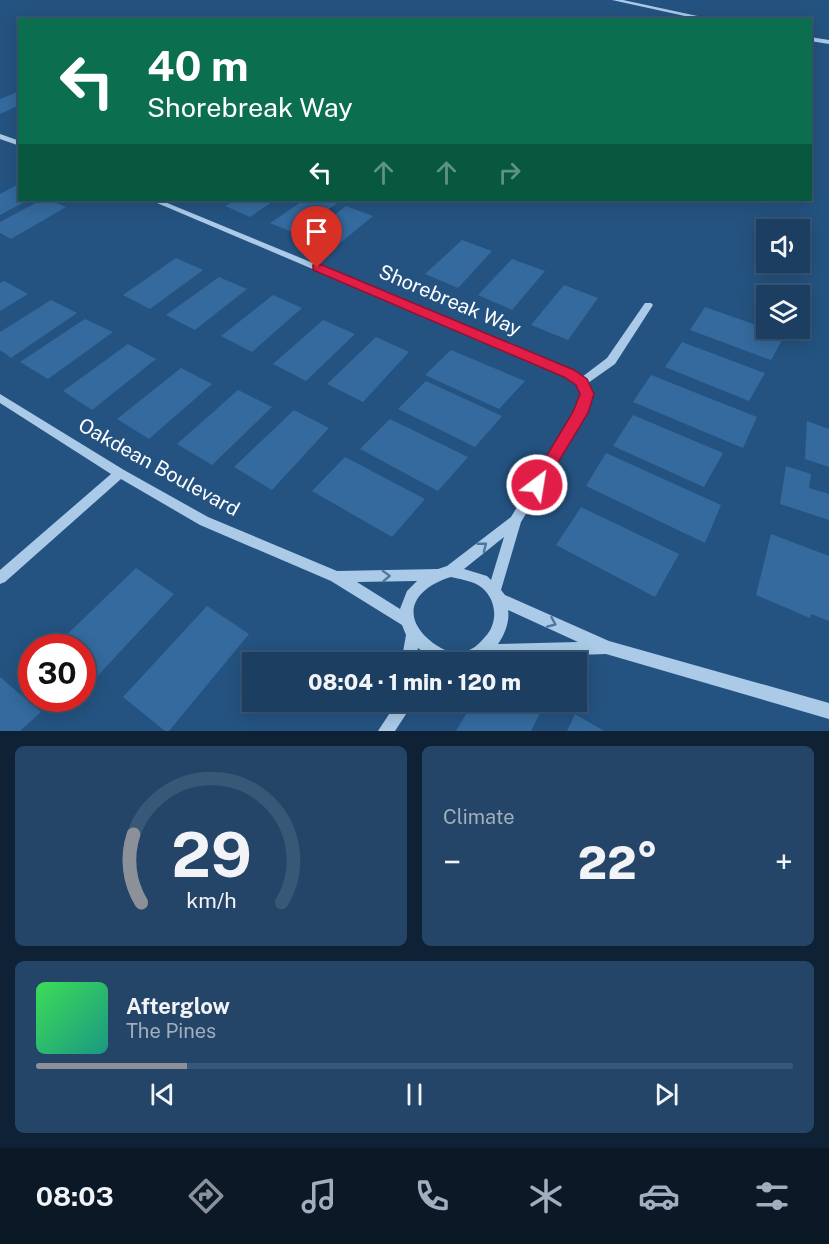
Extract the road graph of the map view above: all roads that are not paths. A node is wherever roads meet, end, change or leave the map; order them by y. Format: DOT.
graph roads {
  1 [pos="615,0"];
  2 [pos="704,18"];
  3 [pos="812,39"];
  4 [pos="829,42"];
  5 [pos="0,136"];
  6 [pos="18,143"];
  7 [pos="156,201"];
  8 [pos="648,305"];
  9 [pos="582,382"];
  10 [pos="0,398"];
  11 [pos="120,473"];
  12 [pos="515,521"];
  13 [pos="451,571"];
  14 [pos="436,574"];
  15 [pos="336,577"];
  16 [pos="0,578"];
  17 [pos="496,596"];
  18 [pos="408,621"];
  19 [pos="413,635"];
  20 [pos="608,648"];
  21 [pos="484,651"];
  22 [pos="410,652"];
  23 [pos="431,652"];
  24 [pos="829,711"];
  25 [pos="398,712"];
  26 [pos="386,731"];
  1 -- 2 [label="street"];
  3 -- 4 [label="street"];
  5 -- 6 [label="street"];
  7 -- 9 [label="street, Shorebreak Way"];
  8 -- 9 [label="street"];
  9 -- 12 [label="street"];
  10 -- 11 [label="street, Oakdean Boulevard"];
  11 -- 15 [label="street, Oakdean Boulevard"];
  11 -- 16 [label="street"];
  13 -- 12 [label="street, one-way"];
  12 -- 17 [label="street"];
  13 -- 14 [label="street, Oakdean Boulevard"];
  13 -- 17 [label="street, Oakdean Boulevard"];
  15 -- 14 [label="street, Oakdean Boulevard, one-way"];
  14 -- 18 [label="street, Oakdean Boulevard"];
  15 -- 18 [label="street, Oakdean Boulevard"];
  17 -- 20 [label="street, Oakdean Boulevard, one-way"];
  17 -- 21 [label="street"];
  18 -- 19 [label="street, Oakdean Boulevard"];
  19 -- 22 [label="street"];
  19 -- 23 [label="street, Oakdean Boulevard"];
  20 -- 21 [label="street, Oakdean Boulevard"];
  20 -- 24 [label="street, Oakdean Boulevard"];
  25 -- 26 [label="street"];
}
